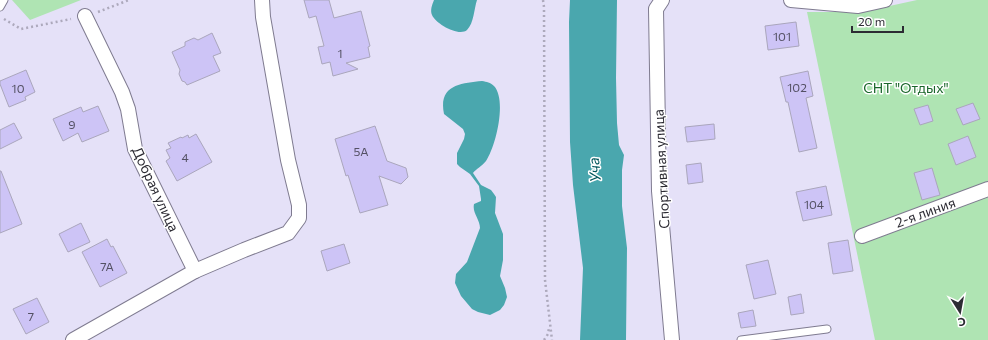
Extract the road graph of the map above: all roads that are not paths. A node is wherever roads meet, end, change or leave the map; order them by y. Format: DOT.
graph roads {
  1 [pos="4,0"];
  2 [pos="262,0"];
  3 [pos="662,0"];
  4 [pos="791,0"];
  5 [pos="885,0"];
  6 [pos="0,8"];
  7 [pos="85,16"];
  8 [pos="988,189"];
  9 [pos="862,236"];
  10 [pos="195,272"];
  11 [pos="827,329"];
  12 [pos="73,340"];
  13 [pos="672,340"];
  14 [pos="741,340"];
  1 -- 6 [label="lane"];
  2 -- 10 [label="street"];
  3 -- 13 [label="street, Спортивная улица"];
  4 -- 5 [label="street"];
  7 -- 10 [label="street, Добрая улица"];
  8 -- 9 [label="street, 2-я линия"];
  10 -- 12 [label="street"];
  11 -- 14 [label="lane"];
}
